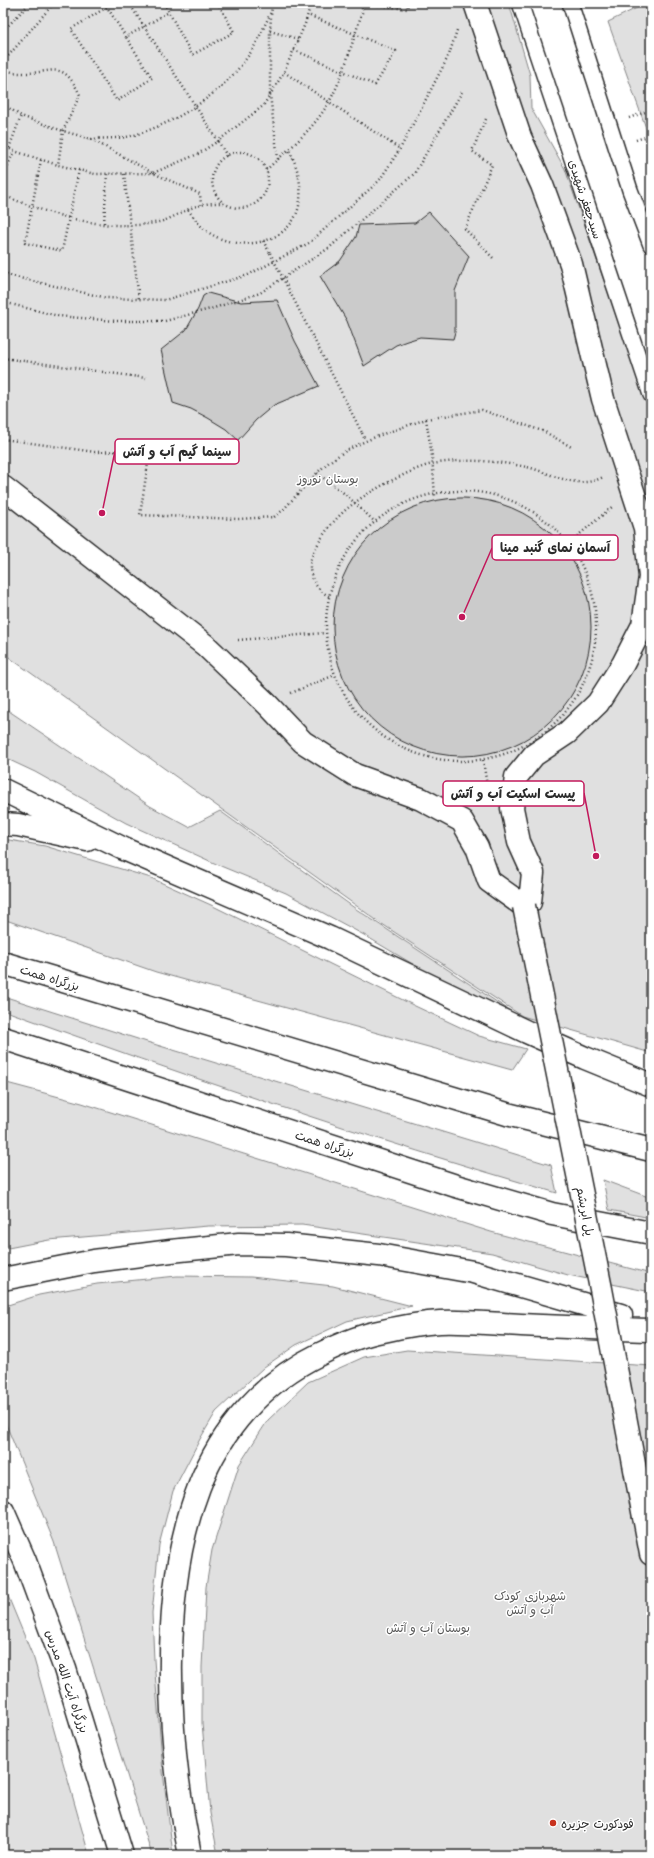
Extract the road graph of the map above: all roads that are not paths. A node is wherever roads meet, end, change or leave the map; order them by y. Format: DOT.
graph roads {
  1 [pos="475,3"];
  2 [pos="520,3"];
  3 [pos="570,3"];
  4 [pos="651,245"];
  5 [pos="651,395"];
  6 [pos="3,487"];
  7 [pos="3,790"];
  8 [pos="3,824"];
  9 [pos="124,849"];
  10 [pos="524,906"];
  11 [pos="3,962"];
  12 [pos="3,1038"];
  13 [pos="651,1085"];
  14 [pos="651,1150"];
  15 [pos="651,1233"];
  16 [pos="3,1279"];
  17 [pos="651,1324"];
  18 [pos="651,1330"];
  19 [pos="3,1512"];
  20 [pos="651,1554"];
  21 [pos="122,1855"];
  22 [pos="190,1855"];
  1 -- 10 [label="main road"];
  2 -- 5 [label="lane, سیدجعفر شهیدی"];
  3 -- 4 [label="lane"];
  6 -- 10 [label="main road"];
  7 -- 9 [label="main road"];
  8 -- 9 [label="main road"];
  9 -- 13 [label="main road"];
  10 -- 20 [label="main road, پل ابریشم, bridge"];
  11 -- 14 [label="main road, بزرگراه همت"];
  12 -- 15 [label="main road, بزرگراه همت"];
  16 -- 17 [label="main road"];
  18 -- 22 [label="main road"];
  19 -- 21 [label="main road, بزرگراه آیت الله مدرس"];
}
